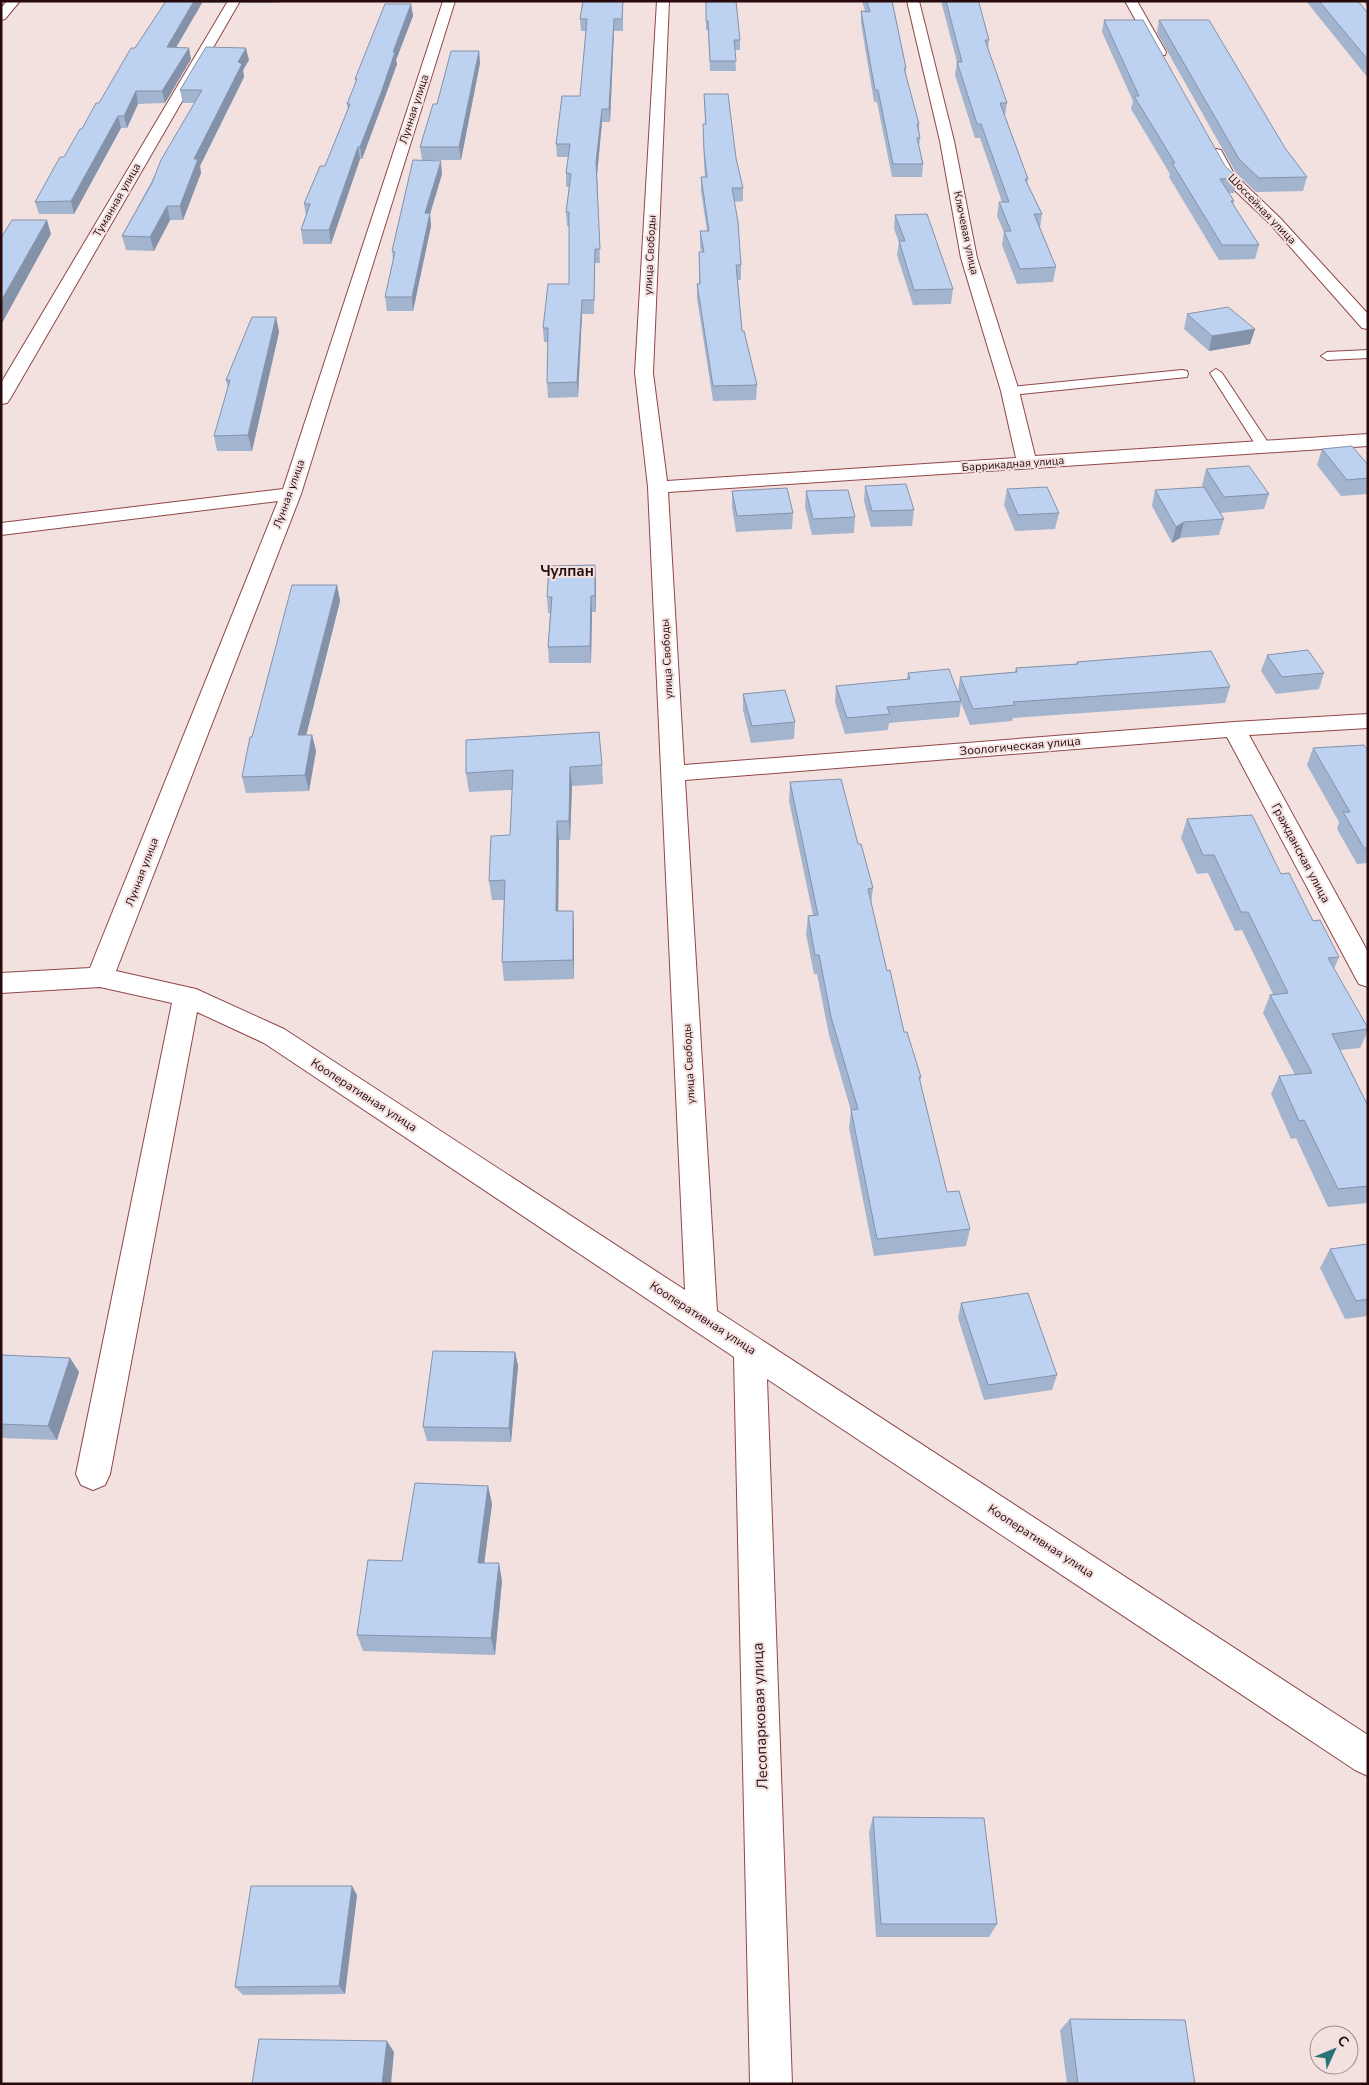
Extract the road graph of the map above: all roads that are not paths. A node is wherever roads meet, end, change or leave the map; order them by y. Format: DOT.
graph roads {
  1 [pos="14,1"];
  2 [pos="234,1"];
  3 [pos="448,1"];
  4 [pos="663,1"];
  5 [pos="913,1"];
  6 [pos="1131,1"];
  7 [pos="1,16"];
  8 [pos="1169,68"];
  9 [pos="1210,143"];
  10 [pos="1368,324"];
  11 [pos="1368,354"];
  12 [pos="1327,356"];
  13 [pos="1182,374"];
  14 [pos="1216,374"];
  15 [pos="1010,391"];
  16 [pos="1,399"];
  17 [pos="1368,440"];
  18 [pos="1264,447"];
  19 [pos="1027,463"];
  20 [pos="658,487"];
  21 [pos="291,494"];
  22 [pos="1,529"];
  23 [pos="1368,721"];
  24 [pos="1234,729"];
  25 [pos="673,773"];
  26 [pos="100,977"];
  27 [pos="1368,977"];
  28 [pos="1,983"];
  29 [pos="187,996"];
  30 [pos="702,1318"];
  31 [pos="750,1349"];
  32 [pos="93,1474"];
  33 [pos="1368,1757"];
  34 [pos="771,2084"];
  1 -- 7 [label="street"];
  2 -- 16 [label="street, Туманная улица"];
  3 -- 21 [label="street, Лунная улица"];
  4 -- 20 [label="street, улица Свободы"];
  5 -- 15 [label="street, Ключевая улица"];
  6 -- 8 [label="street"];
  9 -- 10 [label="street, Шоссейная улица"];
  11 -- 12 [label="lane"];
  13 -- 15 [label="lane"];
  14 -- 18 [label="lane"];
  15 -- 19 [label="street, Ключевая улица"];
  17 -- 18 [label="street, Баррикадная улица"];
  18 -- 19 [label="street, Баррикадная улица"];
  19 -- 20 [label="street, Баррикадная улица"];
  20 -- 25 [label="street, улица Свободы"];
  21 -- 22 [label="street"];
  21 -- 26 [label="street, Лунная улица"];
  23 -- 24 [label="street, Зоологическая улица"];
  24 -- 25 [label="street, Зоологическая улица"];
  24 -- 27 [label="street, Гражданская улица"];
  25 -- 30 [label="street, улица Свободы"];
  26 -- 28 [label="street, Кооперативная улица"];
  26 -- 29 [label="street, Кооперативная улица"];
  29 -- 30 [label="street, Кооперативная улица"];
  29 -- 32 [label="street"];
  30 -- 31 [label="street, Кооперативная улица"];
  31 -- 33 [label="street, Кооперативная улица"];
  31 -- 34 [label="street, Лесопарковая улица"];
}
